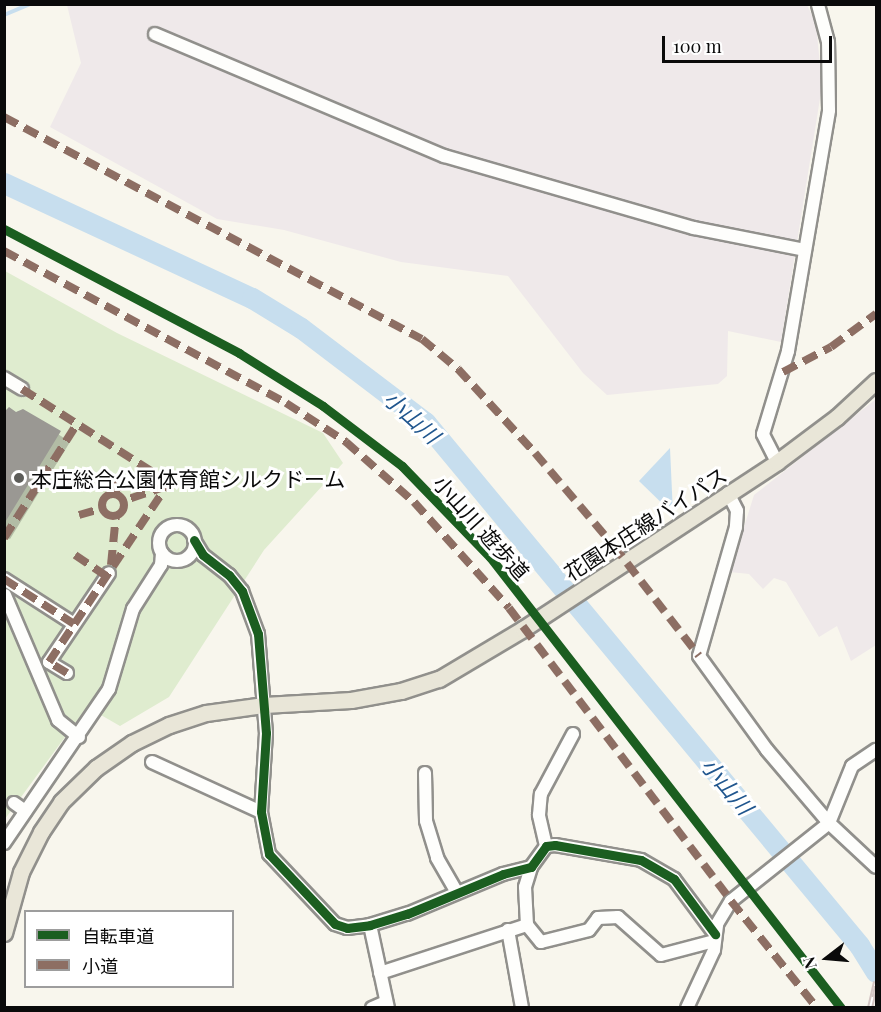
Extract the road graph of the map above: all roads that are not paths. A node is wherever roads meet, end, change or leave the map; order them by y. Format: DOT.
graph roads {
  1 [pos="818,4"];
  2 [pos="155,34"];
  3 [pos="805,250"];
  4 [pos="4,378"];
  5 [pos="876,381"];
  6 [pos="22,389"];
  7 [pos="777,462"];
  8 [pos="728,493"];
  9 [pos="194,540"];
  10 [pos="203,555"];
  11 [pos="188,557"];
  12 [pos="165,559"];
  13 [pos="109,573"];
  14 [pos="4,579"];
  15 [pos="5,595"];
  16 [pos="74,624"];
  17 [pos="67,673"];
  18 [pos="264,705"];
  19 [pos="573,734"];
  20 [pos="79,737"];
  21 [pos="876,750"];
  22 [pos="152,762"];
  23 [pos="425,773"];
  24 [pos="14,803"];
  25 [pos="25,811"];
  26 [pos="261,812"];
  27 [pos="826,825"];
  28 [pos="4,843"];
  29 [pos="546,846"];
  30 [pos="531,867"];
  31 [pos="876,867"];
  32 [pos="457,892"];
  33 [pos="370,925"];
  34 [pos="527,925"];
  35 [pos="508,930"];
  36 [pos="4,933"];
  37 [pos="714,937"];
  38 [pos="692,948"];
  39 [pos="706,967"];
  40 [pos="380,974"];
  41 [pos="387,1005"];
  42 [pos="372,1008"];
  43 [pos="522,1008"];
  44 [pos="687,1008"];
  1 -- 3 [label="street"];
  2 -- 3 [label="street"];
  3 -- 7 [label="street"];
  4 -- 6 [label="street"];
  5 -- 7 [label="main road, 花園本庄線バイパス"];
  7 -- 8 [label="main road, 花園本庄線バイパス"];
  8 -- 18 [label="main road, 花園本庄線バイパス"];
  8 -- 27 [label="street"];
  9 -- 10 [label="street"];
  9 -- 11 [label="street"];
  9 -- 12 [label="street"];
  10 -- 11 [label="street"];
  10 -- 18 [label="street"];
  11 -- 12 [label="street"];
  12 -- 20 [label="street"];
  13 -- 16 [label="street"];
  14 -- 16 [label="street"];
  15 -- 20 [label="street"];
  16 -- 17 [label="street"];
  18 -- 26 [label="street"];
  18 -- 36 [label="main road, 花園本庄線バイパス"];
  19 -- 29 [label="street"];
  20 -- 25 [label="street"];
  21 -- 27 [label="street"];
  22 -- 26 [label="street"];
  23 -- 32 [label="street"];
  24 -- 25 [label="street"];
  25 -- 28 [label="street"];
  26 -- 33 [label="street"];
  27 -- 31 [label="street"];
  27 -- 37 [label="street"];
  29 -- 30 [label="street"];
  29 -- 37 [label="street"];
  30 -- 32 [label="street"];
  30 -- 34 [label="street"];
  32 -- 33 [label="street"];
  33 -- 40 [label="street"];
  34 -- 35 [label="street"];
  34 -- 38 [label="street"];
  35 -- 40 [label="street"];
  35 -- 43 [label="street"];
  37 -- 38 [label="street"];
  37 -- 39 [label="street"];
  38 -- 39 [label="street"];
  39 -- 44 [label="street"];
  40 -- 41 [label="street"];
  41 -- 42 [label="street"];
}
